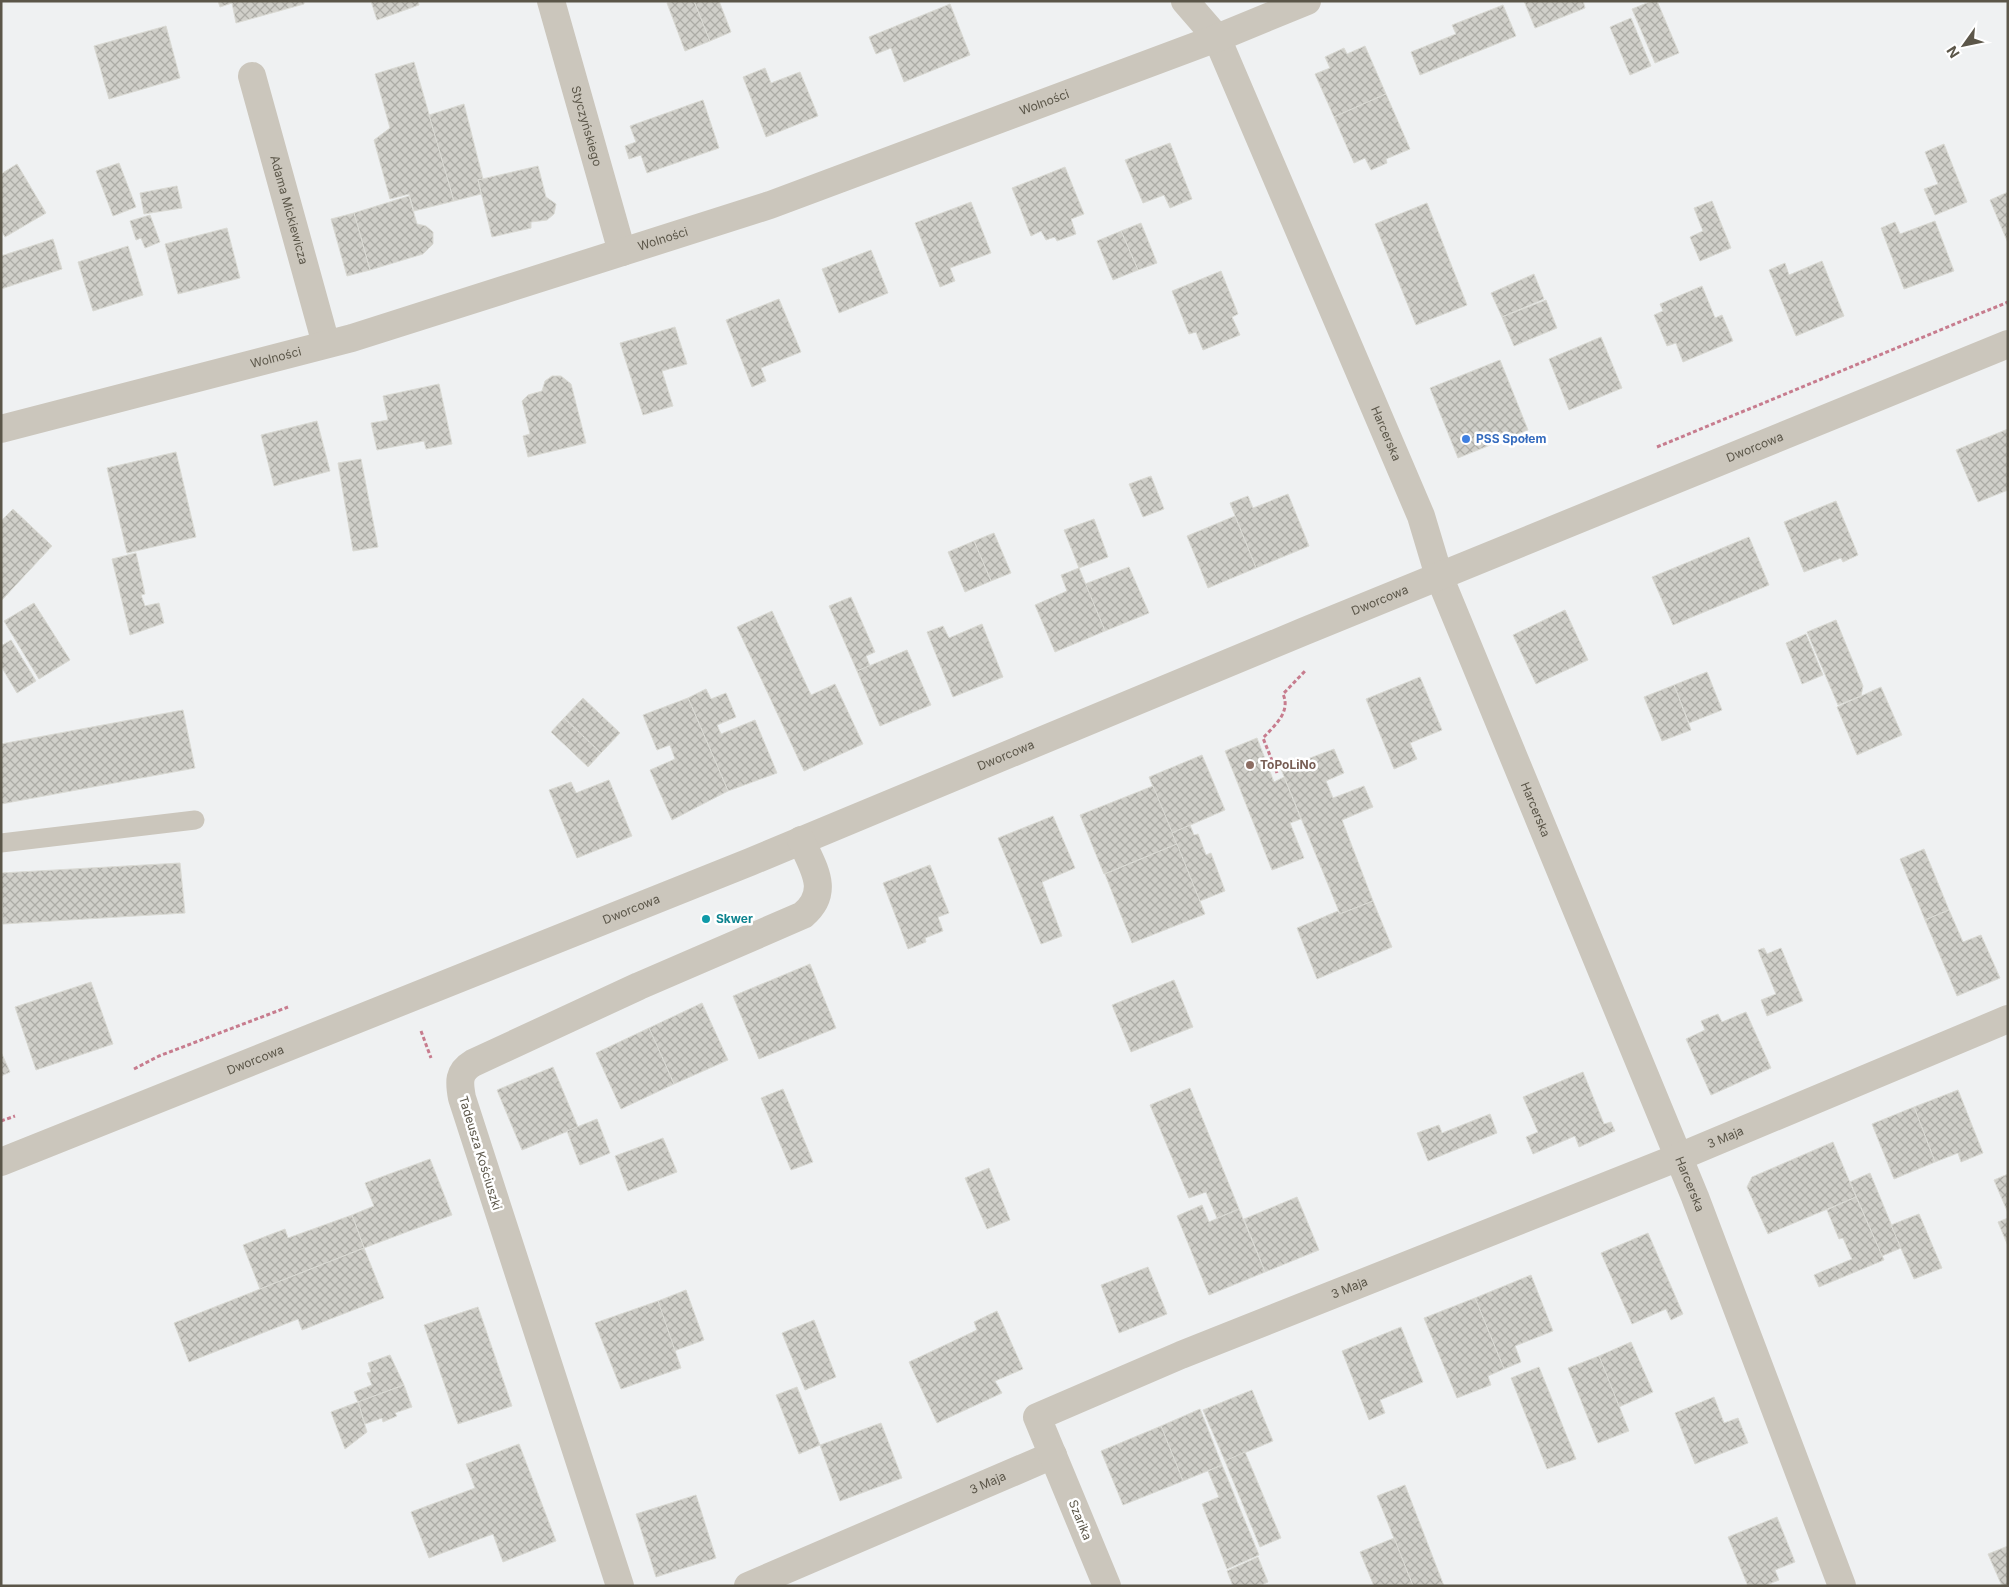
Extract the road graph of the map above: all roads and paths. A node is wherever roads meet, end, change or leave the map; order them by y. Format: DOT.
graph roads {
  1 [pos="551,1"];
  2 [pos="1185,1"];
  3 [pos="1308,1"];
  4 [pos="1217,38"];
  5 [pos="252,76"];
  6 [pos="622,252"];
  7 [pos="2008,302"];
  8 [pos="326,344"];
  9 [pos="2008,344"];
  10 [pos="1,429"];
  11 [pos="1649,450"];
  12 [pos="1439,576"];
  13 [pos="1311,665"];
  14 [pos="1277,773"];
  15 [pos="194,820"];
  16 [pos="801,840"];
  17 [pos="1,843"];
  18 [pos="2008,1019"];
  19 [pos="420,1027"];
  20 [pos="432,1060"];
  21 [pos="1678,1157"];
  22 [pos="1,1162"];
  23 [pos="1053,1454"];
  24 [pos="620,1586"];
  25 [pos="748,1586"];
  26 [pos="1107,1586"];
  27 [pos="1842,1586"];
  1 -- 6 [label="street, Styczyńskiego"];
  2 -- 4 [label="street, Harcerska"];
  3 -- 4 [label="street, Wolności"];
  4 -- 6 [label="street, Wolności"];
  4 -- 12 [label="street, Harcerska"];
  5 -- 8 [label="street, Adama Mickiewicza"];
  6 -- 8 [label="street, Wolności"];
  7 -- 11 [label="path"];
  8 -- 10 [label="street, Wolności"];
  9 -- 12 [label="street, Dworcowa"];
  12 -- 16 [label="street, Dworcowa"];
  12 -- 21 [label="street, Harcerska"];
  13 -- 14 [label="path"];
  15 -- 17 [label="lane"];
  16 -- 22 [label="street, Dworcowa"];
  16 -- 24 [label="street, Tadeusza Kościuszki"];
  18 -- 21 [label="street, 3 Maja"];
  19 -- 20 [label="path"];
  21 -- 23 [label="street, 3 Maja"];
  21 -- 27 [label="street, Harcerska"];
  23 -- 25 [label="street, 3 Maja"];
  23 -- 26 [label="street, Szarika"];
}
